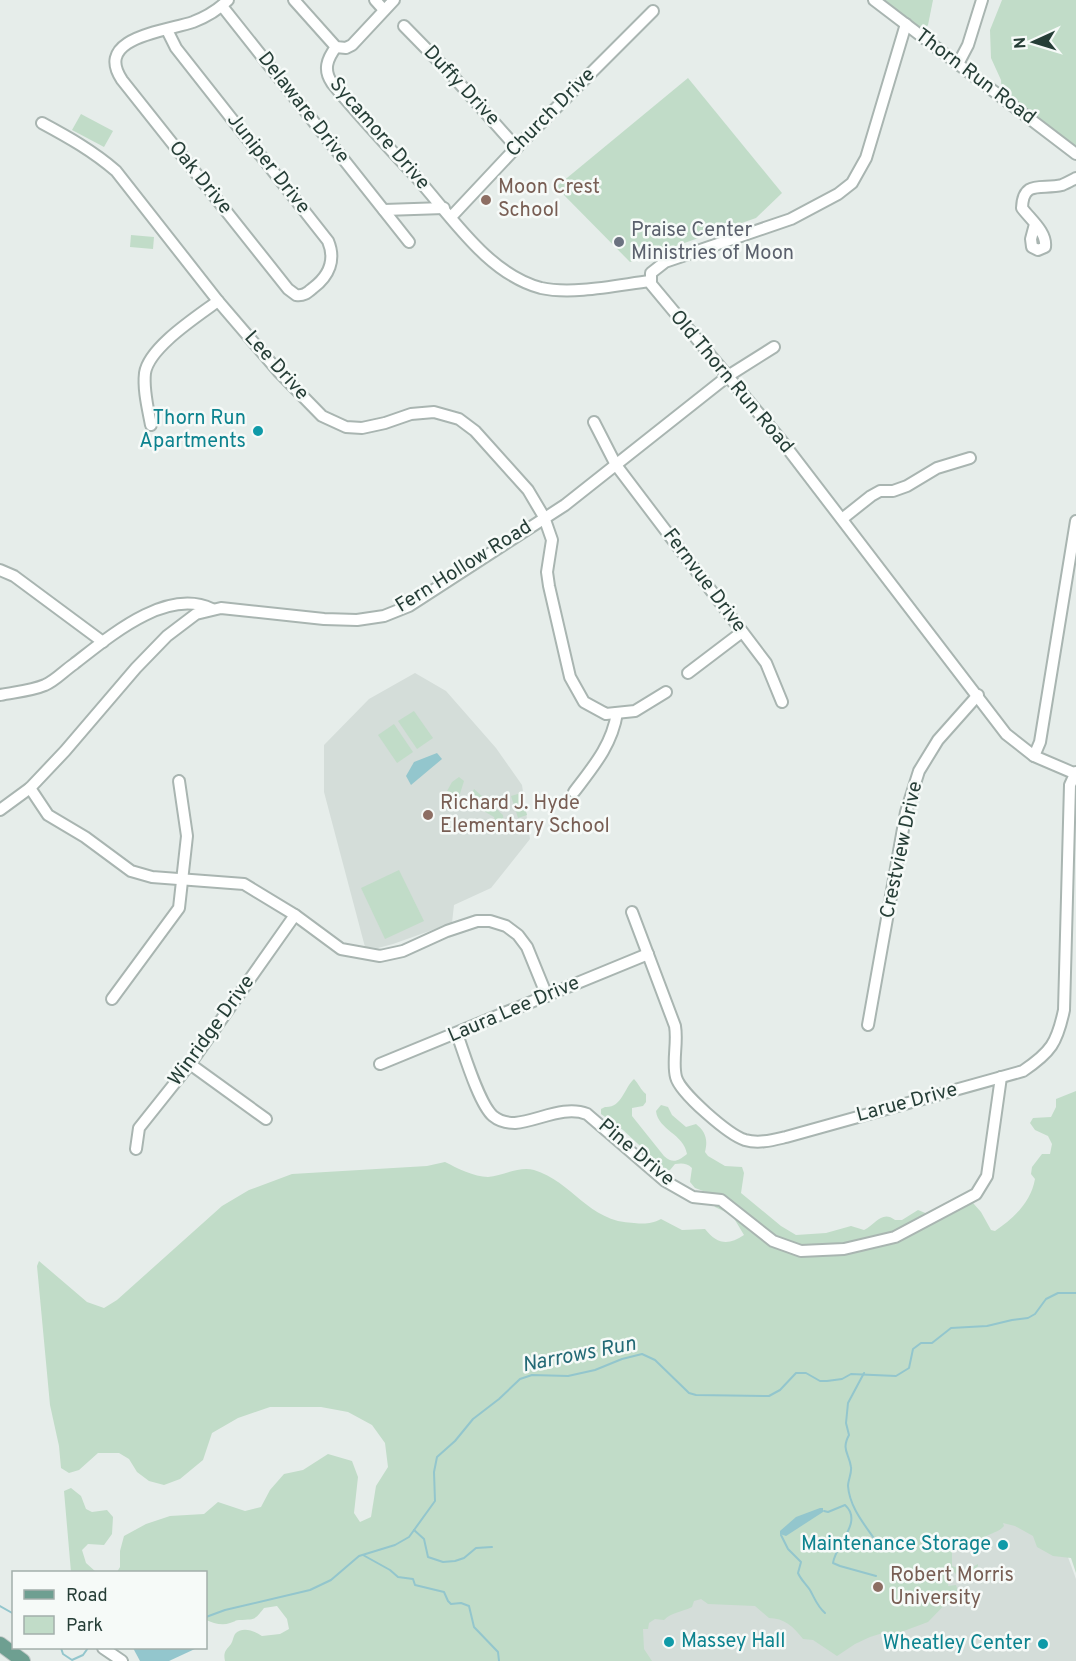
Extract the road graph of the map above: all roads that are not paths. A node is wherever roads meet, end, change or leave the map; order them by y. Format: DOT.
graph roads {
  1 [pos="294,0"];
  2 [pos="375,0"];
  3 [pos="394,0"];
  4 [pos="874,0"];
  5 [pos="982,0"];
  6 [pos="225,3"];
  7 [pos="384,10"];
  8 [pos="653,11"];
  9 [pos="906,24"];
  10 [pos="404,26"];
  11 [pos="167,30"];
  12 [pos="336,47"];
  13 [pos="958,64"];
  14 [pos="42,123"];
  15 [pos="517,148"];
  16 [pos="1076,154"];
  17 [pos="1076,178"];
  18 [pos="384,210"];
  19 [pos="447,212"];
  20 [pos="1035,224"];
  21 [pos="410,242"];
  22 [pos="650,281"];
  23 [pos="299,296"];
  24 [pos="218,301"];
  25 [pos="774,347"];
  26 [pos="728,376"];
  27 [pos="594,422"];
  28 [pos="152,425"];
  29 [pos="970,458"];
  30 [pos="616,465"];
  31 [pos="544,517"];
  32 [pos="842,519"];
  33 [pos="1076,521"];
  34 [pos="0,570"];
  35 [pos="178,604"];
  36 [pos="212,609"];
  37 [pos="186,620"];
  38 [pos="742,632"];
  39 [pos="103,642"];
  40 [pos="688,673"];
  41 [pos="666,692"];
  42 [pos="0,695"];
  43 [pos="978,695"];
  44 [pos="782,702"];
  45 [pos="617,713"];
  46 [pos="1034,756"];
  47 [pos="1076,773"];
  48 [pos="179,781"];
  49 [pos="30,788"];
  50 [pos="574,792"];
  51 [pos="0,810"];
  52 [pos="184,878"];
  53 [pos="632,912"];
  54 [pos="295,915"];
  55 [pos="648,954"];
  56 [pos="547,996"];
  57 [pos="112,999"];
  58 [pos="868,1025"];
  59 [pos="457,1034"];
  60 [pos="190,1064"];
  61 [pos="380,1064"];
  62 [pos="1001,1077"];
  63 [pos="266,1119"];
  64 [pos="136,1149"];
  65 [pos="0,1644"];
  66 [pos="21,1649"];
  67 [pos="106,1649"];
  68 [pos="23,1661"];
  69 [pos="36,1661"];
  70 [pos="122,1661"];
  1 -- 12 [label="street"];
  2 -- 7 [label="street"];
  3 -- 7 [label="street"];
  4 -- 9 [label="street, Thorn Run Road"];
  5 -- 13 [label="street"];
  6 -- 11 [label="street"];
  6 -- 18 [label="street, Delaware Drive"];
  7 -- 12 [label="street"];
  8 -- 15 [label="street, Church Drive"];
  9 -- 13 [label="street, Thorn Run Road"];
  9 -- 22 [label="street"];
  10 -- 15 [label="street, Duffy Drive"];
  11 -- 23 [label="street, Juniper Drive"];
  11 -- 23 [label="street, Oak Drive"];
  12 -- 19 [label="street, Sycamore Drive"];
  13 -- 16 [label="street, Thorn Run Road"];
  14 -- 24 [label="street, Lee Drive"];
  15 -- 19 [label="street, Church Drive"];
  17 -- 20 [label="street"];
  18 -- 19 [label="street"];
  18 -- 21 [label="street, Delaware Drive"];
  19 -- 22 [label="street, Sycamore Drive"];
  22 -- 26 [label="street, Old Thorn Run Road"];
  24 -- 28 [label="street"];
  24 -- 31 [label="street, Lee Drive"];
  25 -- 26 [label="street, Fern Hollow Road"];
  26 -- 30 [label="street, Fern Hollow Road"];
  26 -- 32 [label="street, Old Thorn Run Road"];
  27 -- 30 [label="street, Fernvue Drive"];
  29 -- 32 [label="street"];
  30 -- 31 [label="street, Fern Hollow Road"];
  30 -- 38 [label="street, Fernvue Drive"];
  31 -- 36 [label="street, Fern Hollow Road"];
  31 -- 45 [label="street, Lee Drive"];
  32 -- 43 [label="street, Old Thorn Run Road"];
  33 -- 46 [label="street"];
  34 -- 39 [label="street"];
  35 -- 36 [label="street"];
  35 -- 37 [label="street"];
  35 -- 39 [label="street"];
  36 -- 37 [label="street, Fern Hollow Road"];
  37 -- 49 [label="street, Fern Hollow Road"];
  38 -- 40 [label="street"];
  38 -- 44 [label="street, Fernvue Drive"];
  39 -- 42 [label="street"];
  41 -- 45 [label="street"];
  43 -- 46 [label="street, Old Thorn Run Road"];
  43 -- 58 [label="street, Crestview Drive"];
  45 -- 50 [label="street"];
  46 -- 47 [label="street, Old Thorn Run Road"];
  47 -- 62 [label="street, Larue Drive"];
  48 -- 52 [label="street"];
  49 -- 51 [label="street, Fern Hollow Road"];
  49 -- 52 [label="street"];
  52 -- 54 [label="street"];
  52 -- 57 [label="street"];
  53 -- 55 [label="street, Larue Drive"];
  54 -- 56 [label="street"];
  54 -- 60 [label="street, Winridge Drive"];
  55 -- 56 [label="street, Laura Lee Drive"];
  55 -- 62 [label="street, Larue Drive"];
  56 -- 59 [label="street, Laura Lee Drive"];
  59 -- 61 [label="street, Laura Lee Drive"];
  59 -- 62 [label="street, Pine Drive"];
  60 -- 63 [label="street"];
  60 -- 64 [label="street, Winridge Drive"];
  65 -- 68 [label="main road"];
  66 -- 69 [label="main road"];
  67 -- 70 [label="street"];
}
